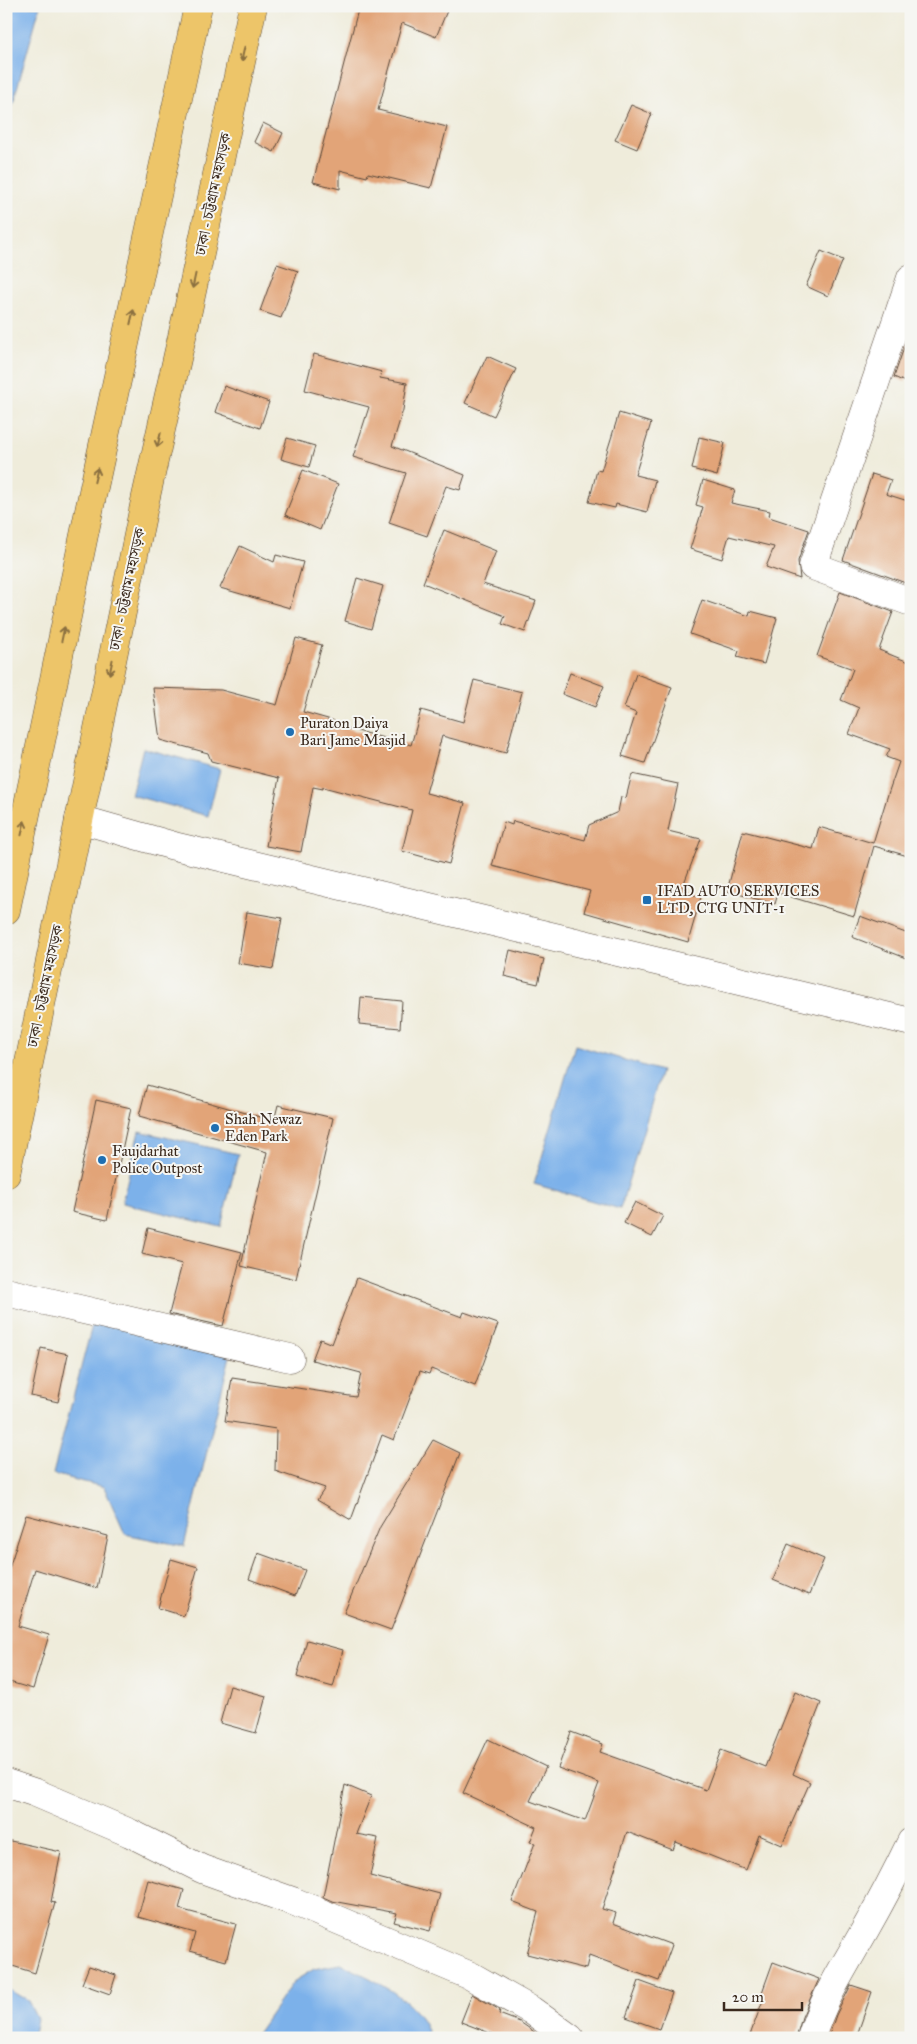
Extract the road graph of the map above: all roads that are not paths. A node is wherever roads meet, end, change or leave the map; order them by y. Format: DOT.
graph roads {
  1 [pos="198,6"];
  2 [pos="253,6"];
  3 [pos="911,278"];
  4 [pos="911,602"];
  5 [pos="79,819"];
  6 [pos="6,910"];
  7 [pos="911,1022"];
  8 [pos="6,1174"];
  9 [pos="6,1292"];
  10 [pos="290,1358"];
  11 [pos="6,1783"];
  12 [pos="911,1842"];
  13 [pos="570,2038"];
  14 [pos="811,2038"];
  6 -- 1 [label="highway, one-way"];
  2 -- 5 [label="highway, ঢাকা - চট্টগ্রাম মহাসড়ক, one-way"];
  3 -- 4 [label="street"];
  5 -- 7 [label="street"];
  5 -- 8 [label="highway, ঢাকা - চট্টগ্রাম মহাসড়ক"];
  9 -- 10 [label="street"];
  11 -- 13 [label="street"];
  12 -- 14 [label="street"];
}
